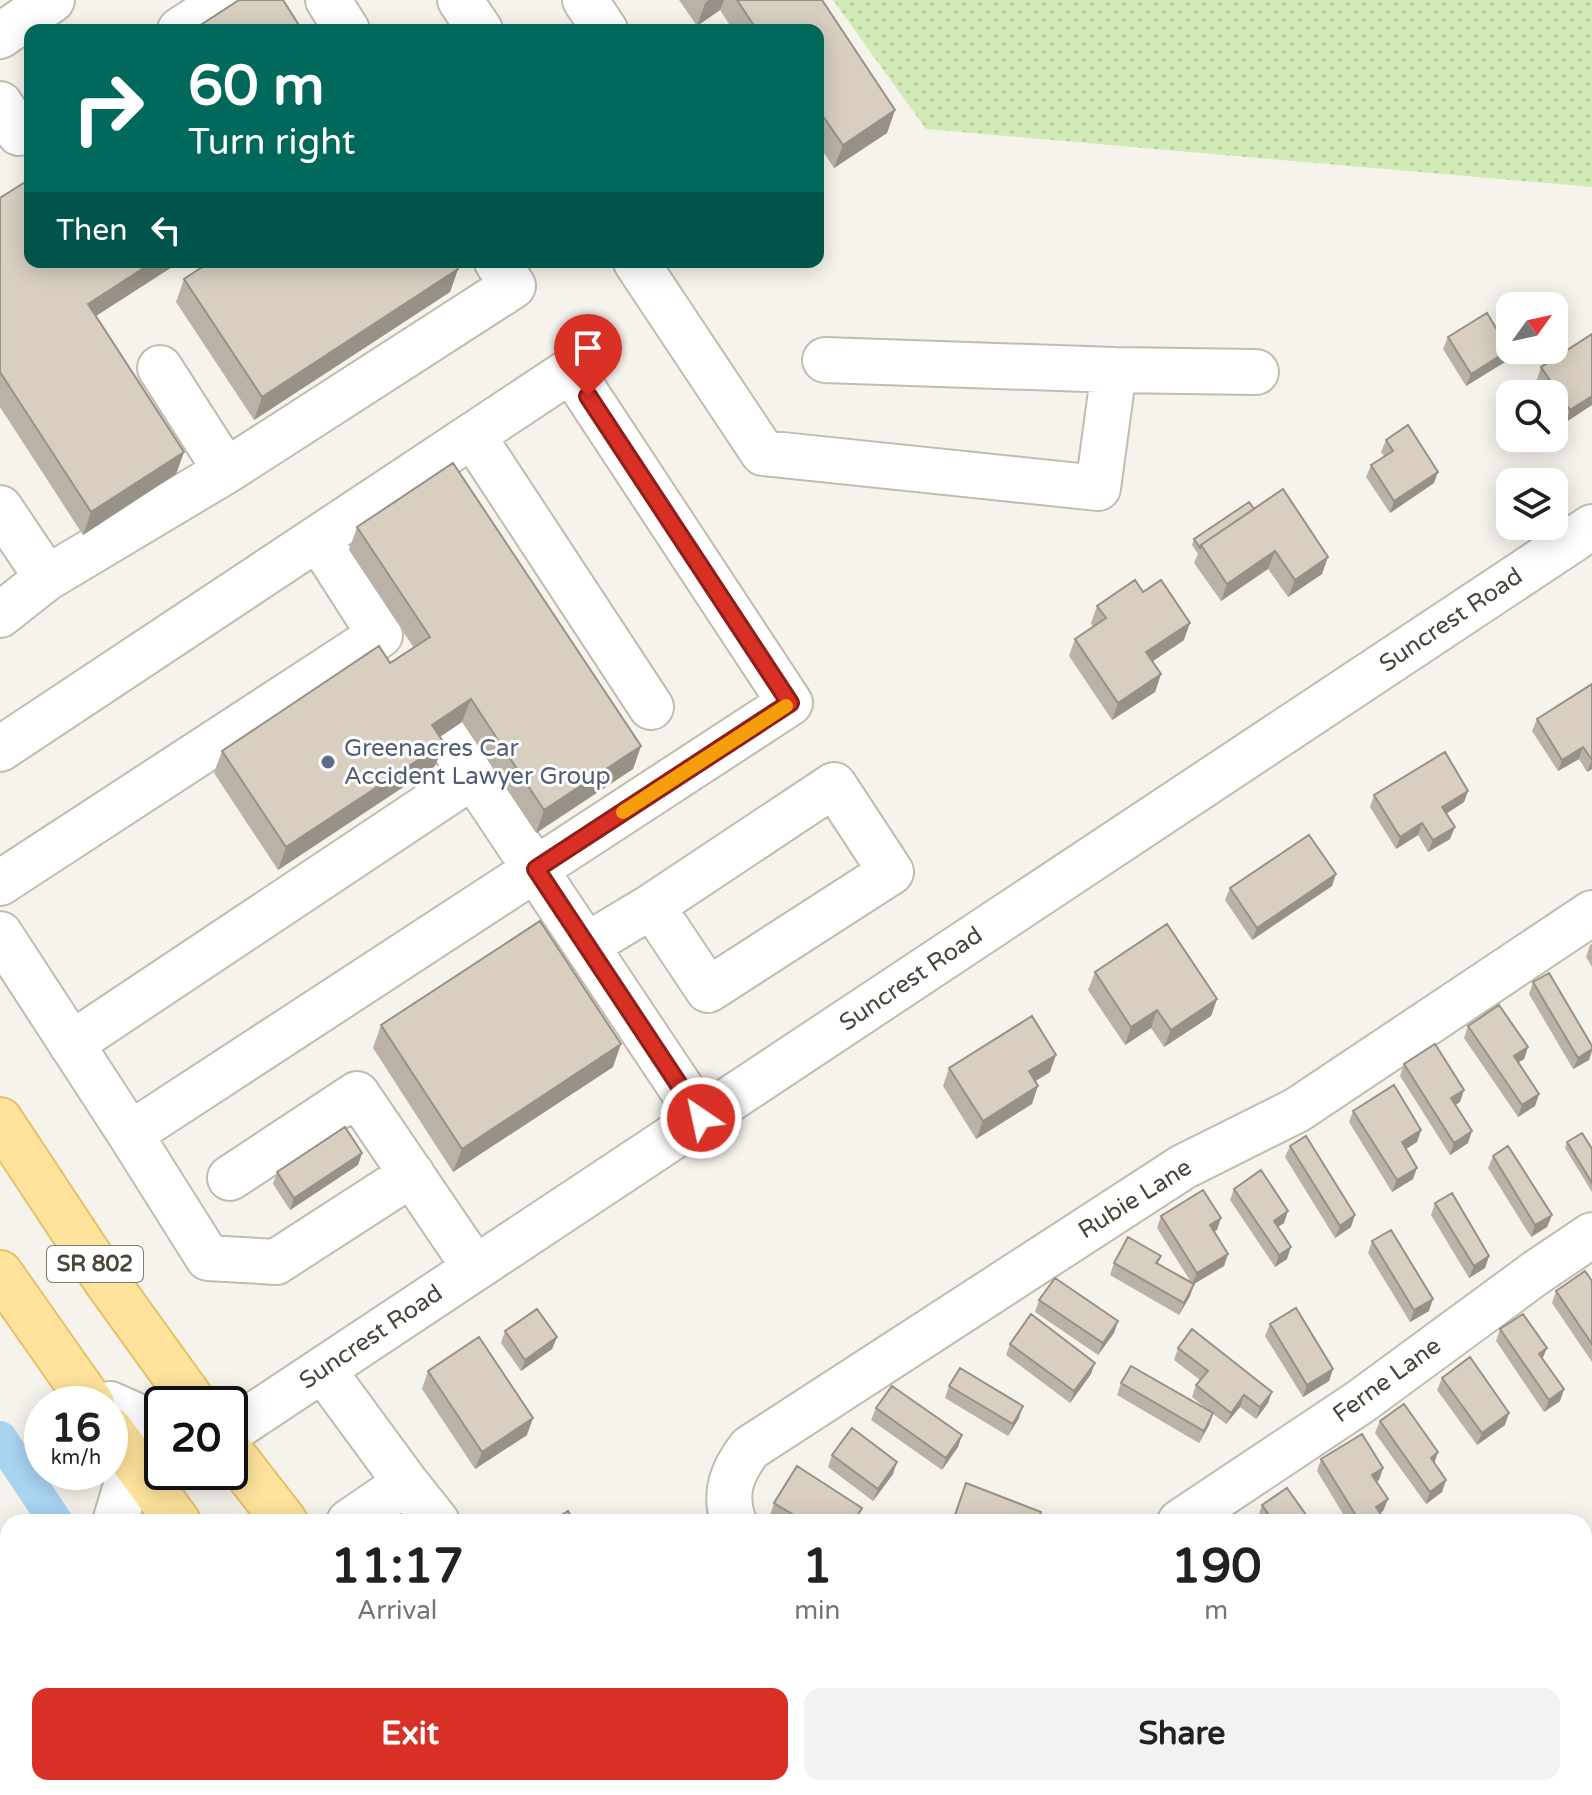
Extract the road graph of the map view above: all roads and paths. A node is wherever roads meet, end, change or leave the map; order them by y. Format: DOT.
graph roads {
  1 [pos="52,0"];
  2 [pos="226,0"];
  3 [pos="328,0"];
  4 [pos="460,0"];
  5 [pos="585,0"];
  6 [pos="189,24"];
  7 [pos="343,24"];
  8 [pos="476,24"];
  9 [pos="601,24"];
  10 [pos="0,36"];
  11 [pos="501,268"];
  12 [pos="640,268"];
  13 [pos="825,360"];
  14 [pos="160,368"];
  15 [pos="1114,370"];
  16 [pos="1256,372"];
  17 [pos="473,436"];
  18 [pos="226,471"];
  19 [pos="0,508"];
  20 [pos="1592,527"];
  21 [pos="318,538"];
  22 [pos="47,578"];
  23 [pos="0,615"];
  24 [pos="380,635"];
  25 [pos="404,672"];
  26 [pos="651,707"];
  27 [pos="445,734"];
  28 [pos="0,749"];
  29 [pos="473,776"];
  30 [pos="536,869"];
  31 [pos="0,883"];
  32 [pos="652,906"];
  33 [pos="1592,913"];
  34 [pos="0,934"];
  35 [pos="587,945"];
  36 [pos="71,1044"];
  37 [pos="701,1118"];
  38 [pos="0,1120"];
  39 [pos="130,1134"];
  40 [pos="412,1174"];
  41 [pos="230,1178"];
  42 [pos="1592,1235"];
  43 [pos="475,1268"];
  44 [pos="0,1273"];
  45 [pos="323,1370"];
  46 [pos="87,1386"];
  47 [pos="182,1386"];
  48 [pos="248,1419"];
  49 [pos="128,1454"];
  50 [pos="248,1474"];
  51 [pos="406,1483"];
  52 [pos="118,1490"];
  53 [pos="116,1514"];
  54 [pos="172,1514"];
  55 [pos="279,1514"];
  56 [pos="361,1514"];
  57 [pos="431,1514"];
  58 [pos="731,1514"];
  59 [pos="1192,1514"];
  1 -- 10 [label="street"];
  2 -- 6 [label="street"];
  3 -- 7 [label="street"];
  4 -- 8 [label="street"];
  5 -- 9 [label="street"];
  11 -- 18 [label="street"];
  12 -- 15 [label="street"];
  13 -- 15 [label="street"];
  14 -- 18 [label="street"];
  15 -- 16 [label="street"];
  17 -- 21 [label="street"];
  17 -- 26 [label="street"];
  17 -- 30 [label="street"];
  18 -- 22 [label="street"];
  19 -- 22 [label="street"];
  20 -- 37 [label="street, Suncrest Road"];
  21 -- 24 [label="street"];
  21 -- 28 [label="street"];
  22 -- 23 [label="street"];
  24 -- 25 [label="street"];
  24 -- 31 [label="street"];
  27 -- 29 [label="street"];
  29 -- 30 [label="street"];
  29 -- 36 [label="street"];
  30 -- 35 [label="street"];
  30 -- 39 [label="street"];
  32 -- 32 [label="street"];
  32 -- 35 [label="street"];
  33 -- 58 [label="street, Rubie Lane"];
  34 -- 36 [label="street"];
  35 -- 37 [label="street"];
  36 -- 39 [label="street"];
  37 -- 43 [label="street, Suncrest Road"];
  38 -- 47 [label="main road, SR 802"];
  39 -- 40 [label="street"];
  40 -- 41 [label="street"];
  40 -- 43 [label="street"];
  42 -- 59 [label="street, Ferne Lane"];
  43 -- 45 [label="street, Suncrest Road"];
  44 -- 46 [label="main road, SR 802"];
  45 -- 48 [label="street, Suncrest Road"];
  45 -- 51 [label="street"];
  49 -- 54 [label="main road"];
  50 -- 55 [label="main road"];
  51 -- 56 [label="street"];
  51 -- 57 [label="street"];
  52 -- 53 [label="street"];
}
